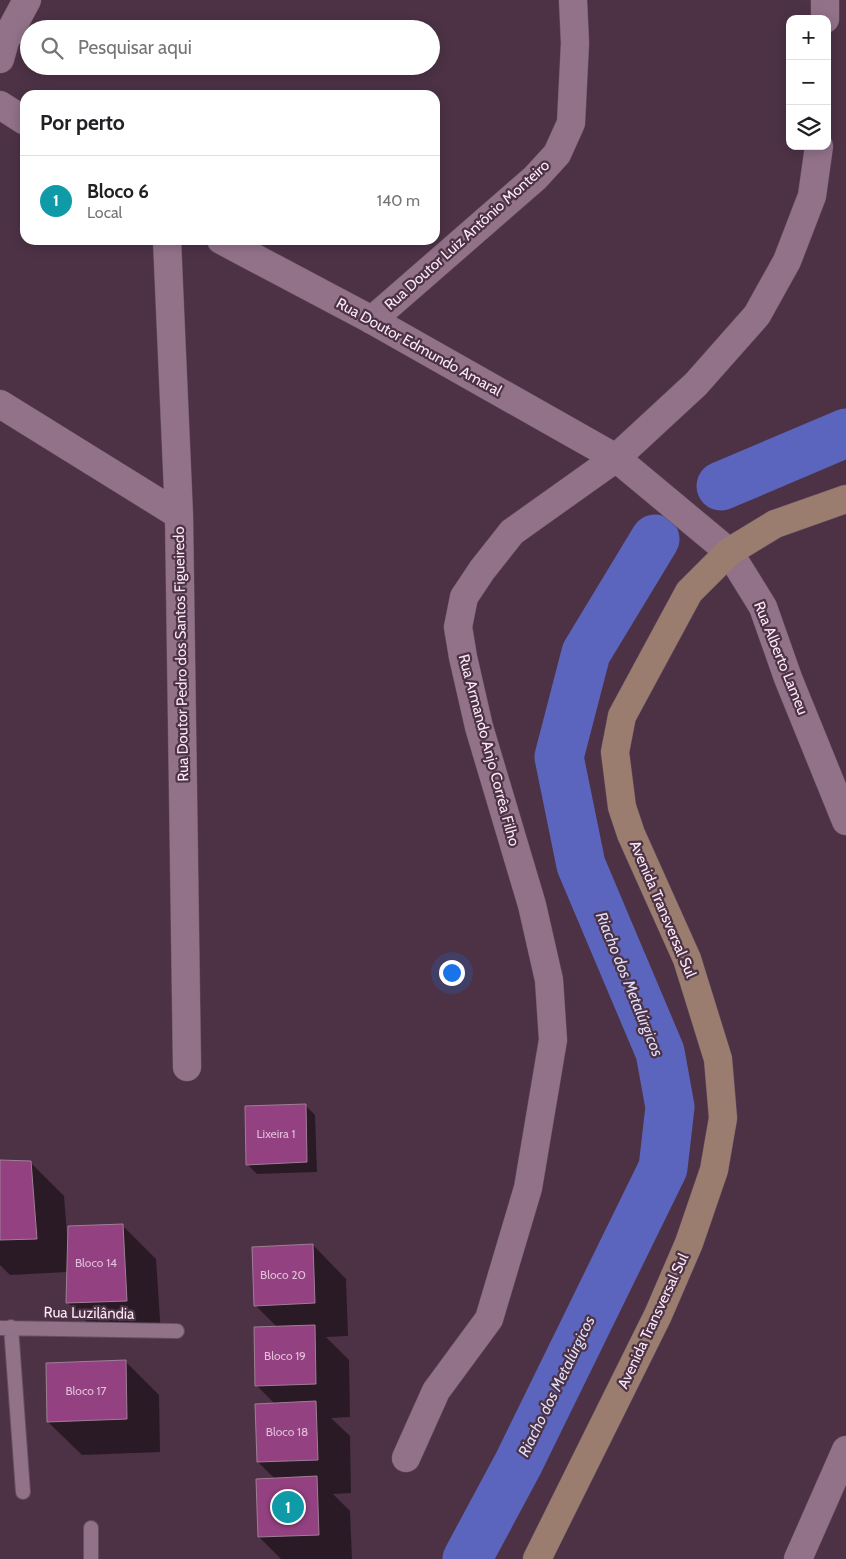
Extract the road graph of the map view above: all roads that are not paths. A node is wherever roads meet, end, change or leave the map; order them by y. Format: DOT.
graph roads {
  1 [pos="27,0"];
  2 [pos="573,0"];
  3 [pos="825,0"];
  4 [pos="825,15"];
  5 [pos="0,59"];
  6 [pos="0,105"];
  7 [pos="20,118"];
  8 [pos="818,150"];
  9 [pos="167,245"];
  10 [pos="230,245"];
  11 [pos="372,320"];
  12 [pos="0,404"];
  13 [pos="616,458"];
  14 [pos="846,499"];
  15 [pos="179,515"];
  16 [pos="728,552"];
  17 [pos="846,821"];
  18 [pos="187,1068"];
  19 [pos="6,1328"];
  20 [pos="177,1331"];
  21 [pos="846,1450"];
  22 [pos="406,1458"];
  23 [pos="23,1492"];
  24 [pos="91,1528"];
  25 [pos="92,1559"];
  26 [pos="537,1559"];
  27 [pos="798,1559"];
  1 -- 5 [label="street"];
  2 -- 11 [label="street, Rua Doutor Luiz Antônio Monteiro"];
  3 -- 4 [label="street"];
  6 -- 7 [label="street"];
  8 -- 13 [label="street, Rua Armando Anjo Corrêa Filho"];
  9 -- 15 [label="street, Rua Doutor Pedro dos Santos Figueiredo"];
  10 -- 11 [label="street, Rua Doutor Edmundo Amaral"];
  11 -- 13 [label="street, Rua Doutor Edmundo Amaral"];
  12 -- 15 [label="street"];
  13 -- 16 [label="street, Rua Alberto Lameu"];
  13 -- 22 [label="street, Rua Armando Anjo Corrêa Filho"];
  14 -- 16 [label="main road, Avenida Transversal Sul"];
  15 -- 18 [label="street, Rua Doutor Pedro dos Santos Figueiredo"];
  16 -- 17 [label="street, Rua Alberto Lameu"];
  16 -- 26 [label="main road, Avenida Transversal Sul"];
  19 -- 20 [label="lane, Rua Luzilândia"];
  19 -- 23 [label="lane"];
  21 -- 27 [label="street"];
  24 -- 25 [label="lane"];
}
